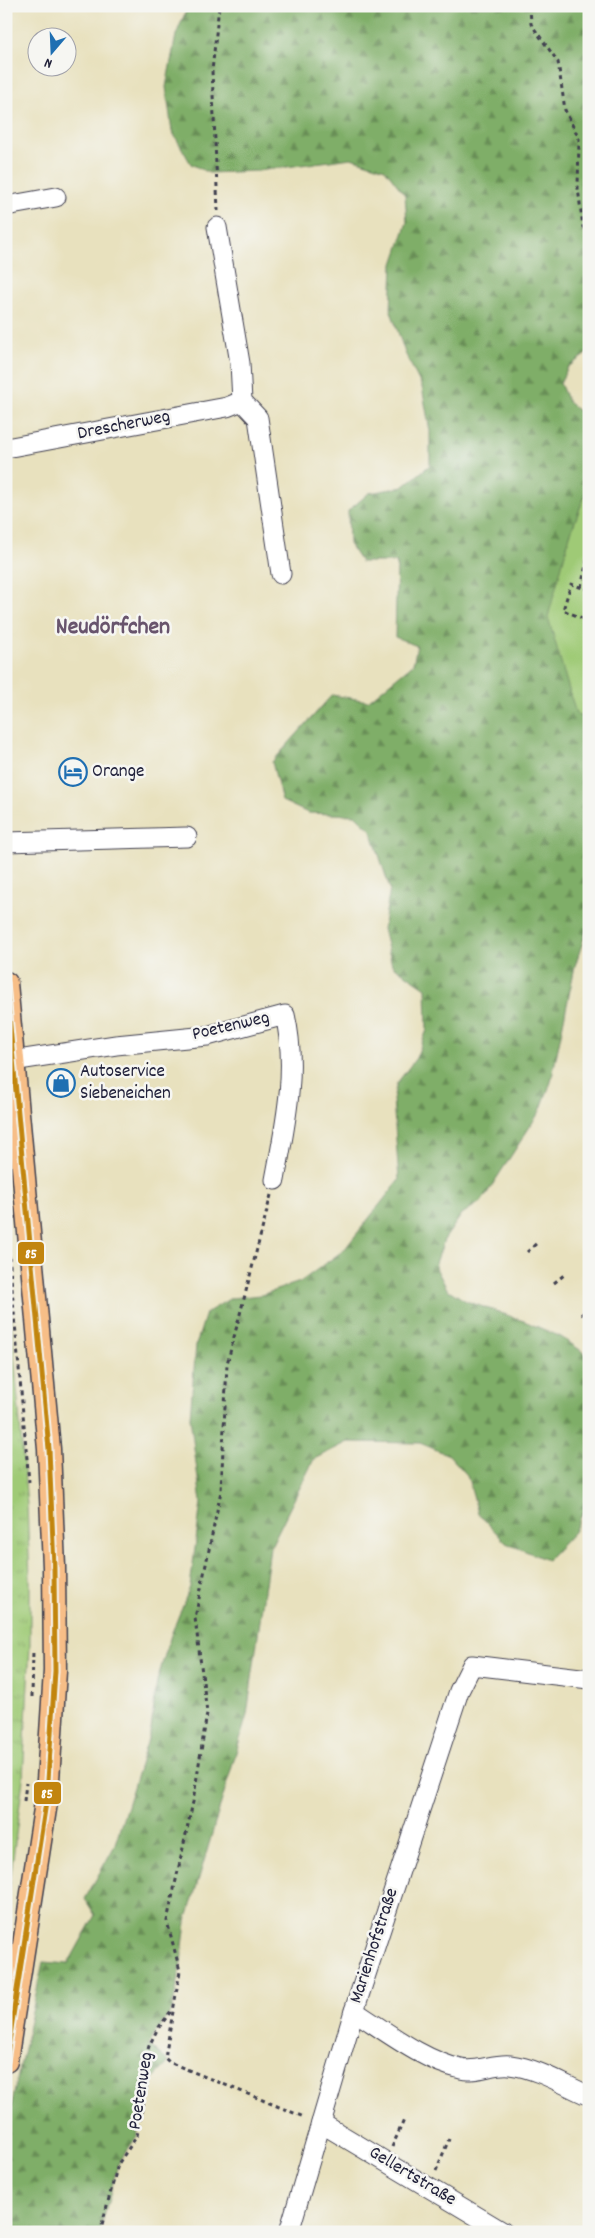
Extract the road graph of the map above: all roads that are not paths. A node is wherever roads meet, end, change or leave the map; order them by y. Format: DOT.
graph roads {
  1 [pos="56,197"];
  2 [pos="6,206"];
  3 [pos="217,227"];
  4 [pos="242,401"];
  5 [pos="6,448"];
  6 [pos="281,574"];
  7 [pos="188,837"];
  8 [pos="6,842"];
  9 [pos="6,983"];
  10 [pos="12,1061"];
  11 [pos="275,1180"];
  12 [pos="589,1679"];
  13 [pos="354,2011"];
  14 [pos="6,2060"];
  15 [pos="585,2094"];
  16 [pos="321,2123"];
  17 [pos="289,2232"];
  18 [pos="503,2232"];
  1 -- 2 [label="street"];
  3 -- 4 [label="street"];
  4 -- 5 [label="street, Drescherweg"];
  4 -- 6 [label="street"];
  7 -- 8 [label="street"];
  9 -- 10 [label="main road"];
  10 -- 11 [label="street, Poetenweg"];
  10 -- 14 [label="main road"];
  12 -- 13 [label="street, Marienhofstraße"];
  13 -- 15 [label="street"];
  13 -- 16 [label="street, Marienhofstraße"];
  16 -- 17 [label="street, Marienhofstraße"];
  16 -- 18 [label="street, Gellertstraße"];
}
